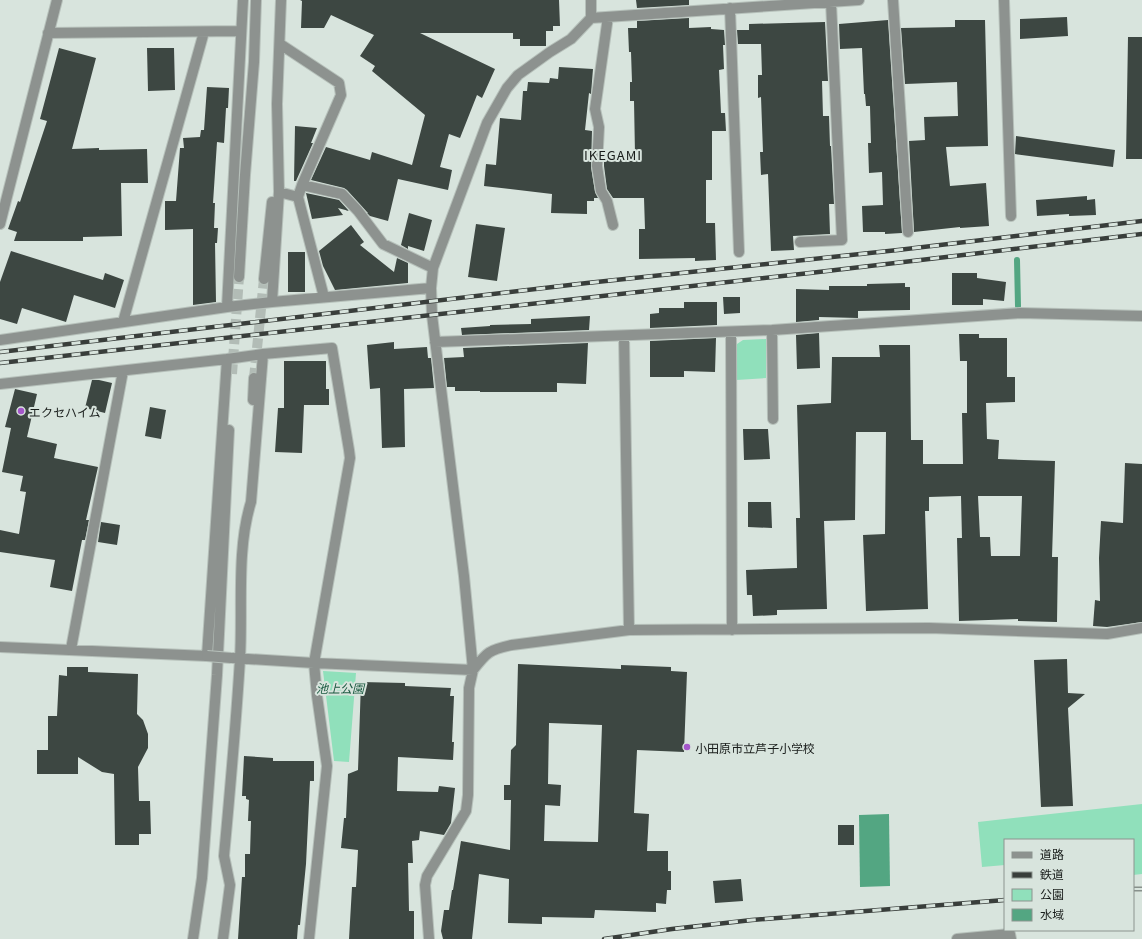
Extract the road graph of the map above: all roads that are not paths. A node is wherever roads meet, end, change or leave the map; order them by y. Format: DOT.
graph roads {
  1 [pos="57,0"];
  2 [pos="243,0"];
  3 [pos="256,0"];
  4 [pos="281,0"];
  5 [pos="591,0"];
  6 [pos="859,0"];
  7 [pos="893,0"];
  8 [pos="1004,0"];
  9 [pos="831,2"];
  10 [pos="730,8"];
  11 [pos="608,17"];
  12 [pos="592,18"];
  13 [pos="241,31"];
  14 [pos="204,32"];
  15 [pos="48,33"];
  16 [pos="280,44"];
  17 [pos="278,138"];
  18 [pos="302,185"];
  19 [pos="279,192"];
  20 [pos="298,197"];
  21 [pos="1010,216"];
  22 [pos="0,224"];
  23 [pos="613,225"];
  24 [pos="908,232"];
  25 [pos="800,242"];
  26 [pos="739,252"];
  27 [pos="433,268"];
  28 [pos="239,277"];
  29 [pos="264,279"];
  30 [pos="431,288"];
  31 [pos="324,298"];
  32 [pos="272,302"];
  33 [pos="227,307"];
  34 [pos="1142,316"];
  35 [pos="122,322"];
  36 [pos="772,330"];
  37 [pos="731,332"];
  38 [pos="624,336"];
  39 [pos="0,340"];
  40 [pos="435,342"];
  41 [pos="263,354"];
  42 [pos="227,359"];
  43 [pos="123,371"];
  44 [pos="232,374"];
  45 [pos="254,378"];
  46 [pos="0,384"];
  47 [pos="773,419"];
  48 [pos="246,518"];
  49 [pos="1142,628"];
  50 [pos="629,630"];
  51 [pos="732,630"];
  52 [pos="0,646"];
  53 [pos="71,649"];
  54 [pos="207,656"];
  55 [pos="236,658"];
  56 [pos="314,663"];
  57 [pos="473,670"];
  58 [pos="193,939"];
  59 [pos="223,939"];
  60 [pos="309,939"];
  61 [pos="429,939"];
  62 [pos="957,939"];
  63 [pos="1011,939"];
  1 -- 15 [label="street"];
  2 -- 13 [label="street"];
  3 -- 28 [label="street"];
  4 -- 16 [label="street"];
  5 -- 12 [label="street"];
  6 -- 9 [label="street"];
  7 -- 24 [label="street"];
  8 -- 21 [label="street"];
  9 -- 10 [label="street"];
  9 -- 25 [label="street"];
  10 -- 11 [label="street"];
  10 -- 26 [label="street"];
  11 -- 12 [label="street"];
  11 -- 23 [label="street"];
  12 -- 27 [label="street"];
  13 -- 14 [label="street"];
  13 -- 33 [label="street"];
  14 -- 15 [label="street"];
  14 -- 35 [label="street"];
  15 -- 22 [label="street"];
  16 -- 17 [label="street"];
  16 -- 18 [label="street"];
  17 -- 19 [label="street"];
  17 -- 29 [label="street"];
  18 -- 20 [label="street"];
  18 -- 27 [label="street"];
  19 -- 20 [label="street"];
  19 -- 32 [label="street"];
  20 -- 31 [label="street"];
  27 -- 30 [label="street"];
  30 -- 31 [label="street"];
  30 -- 40 [label="street"];
  31 -- 32 [label="street"];
  32 -- 33 [label="street"];
  33 -- 35 [label="street"];
  34 -- 36 [label="street"];
  35 -- 39 [label="street"];
  36 -- 37 [label="street"];
  36 -- 47 [label="street"];
  37 -- 38 [label="street"];
  37 -- 51 [label="street"];
  38 -- 40 [label="street"];
  38 -- 50 [label="street"];
  40 -- 57 [label="street"];
  41 -- 42 [label="street"];
  41 -- 48 [label="street"];
  41 -- 56 [label="street"];
  42 -- 43 [label="street"];
  42 -- 54 [label="street"];
  43 -- 46 [label="street"];
  43 -- 53 [label="street"];
  44 -- 58 [label="street"];
  45 -- 48 [label="street"];
  48 -- 55 [label="street"];
  49 -- 51 [label="street"];
  50 -- 51 [label="street"];
  50 -- 57 [label="street"];
  52 -- 53 [label="street"];
  53 -- 54 [label="street"];
  54 -- 55 [label="street, bridge"];
  55 -- 56 [label="street"];
  55 -- 59 [label="street"];
  56 -- 57 [label="street"];
  56 -- 60 [label="street"];
  57 -- 61 [label="street"];
  62 -- 63 [label="street"];
}
